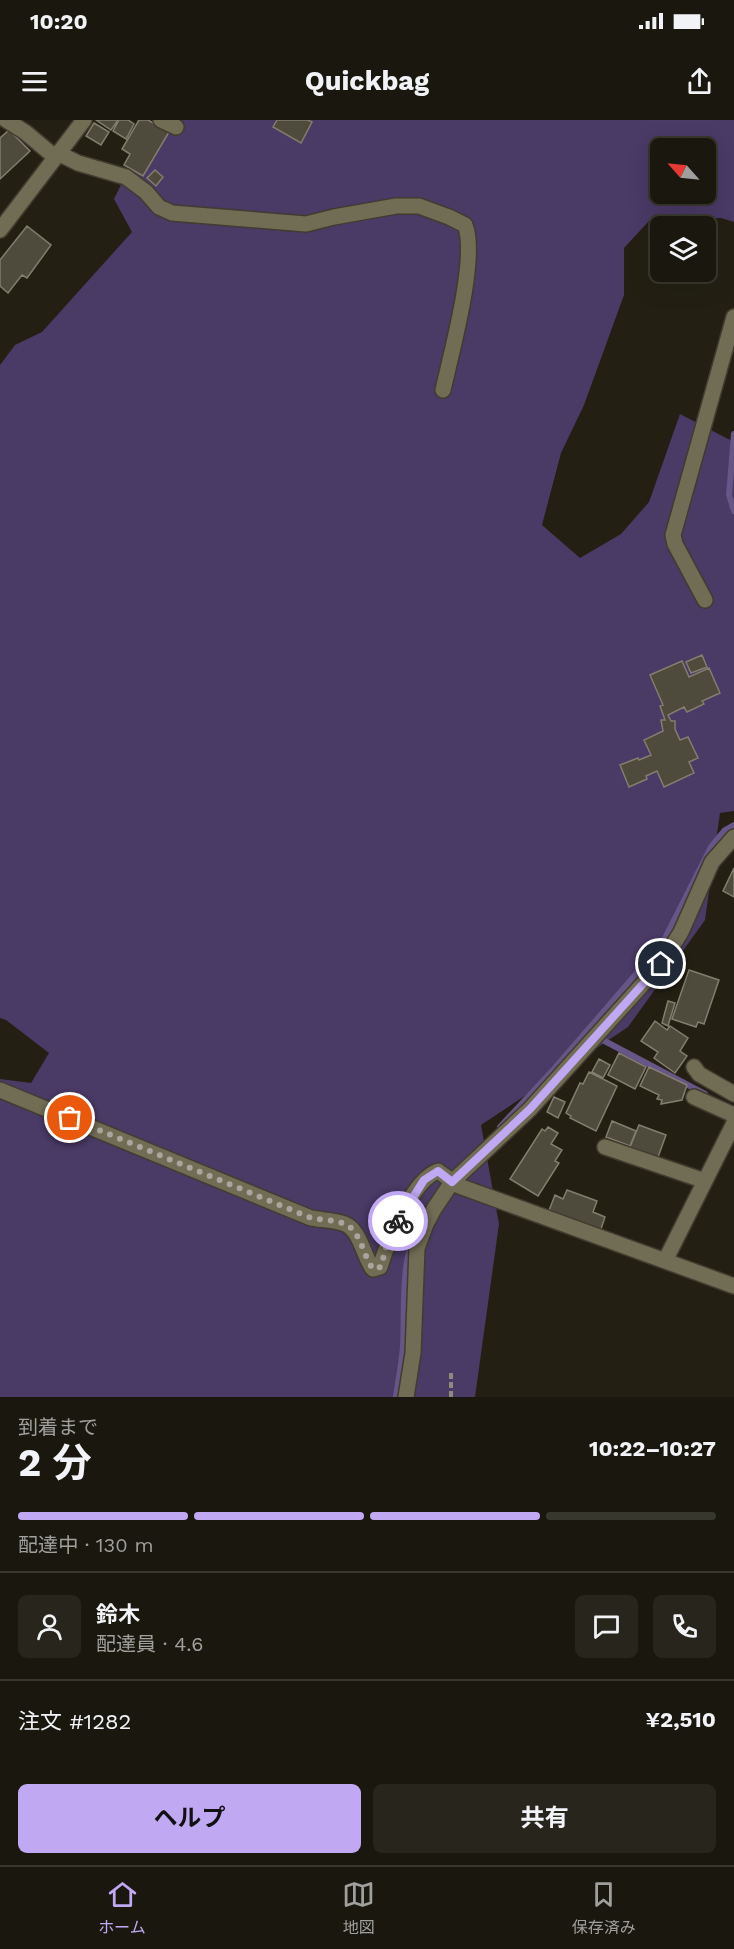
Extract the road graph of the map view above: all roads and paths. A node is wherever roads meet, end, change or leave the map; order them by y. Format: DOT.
graph roads {
  1 [pos="6,120"];
  2 [pos="84,120"];
  3 [pos="161,120"];
  4 [pos="176,127"];
  5 [pos="57,155"];
  6 [pos="0,230"];
  7 [pos="734,318"];
  8 [pos="443,390"];
  9 [pos="705,600"];
  10 [pos="734,837"];
  11 [pos="694,1067"];
  12 [pos="0,1090"];
  13 [pos="734,1094"];
  14 [pos="694,1097"];
  15 [pos="734,1115"];
  16 [pos="734,1122"];
  17 [pos="605,1147"];
  18 [pos="705,1180"];
  19 [pos="452,1182"];
  20 [pos="665,1261"];
  21 [pos="734,1286"];
  22 [pos="451,1372"];
  23 [pos="406,1397"];
  24 [pos="451,1397"];
  1 -- 5 [label="street"];
  2 -- 5 [label="street"];
  3 -- 4 [label="street"];
  5 -- 6 [label="street"];
  5 -- 8 [label="street"];
  7 -- 9 [label="street"];
  10 -- 19 [label="street"];
  11 -- 13 [label="street"];
  12 -- 19 [label="street"];
  14 -- 15 [label="street"];
  16 -- 18 [label="street"];
  17 -- 18 [label="street"];
  18 -- 20 [label="street"];
  19 -- 20 [label="street"];
  19 -- 23 [label="street"];
  20 -- 21 [label="street"];
  22 -- 24 [label="path"];
}
